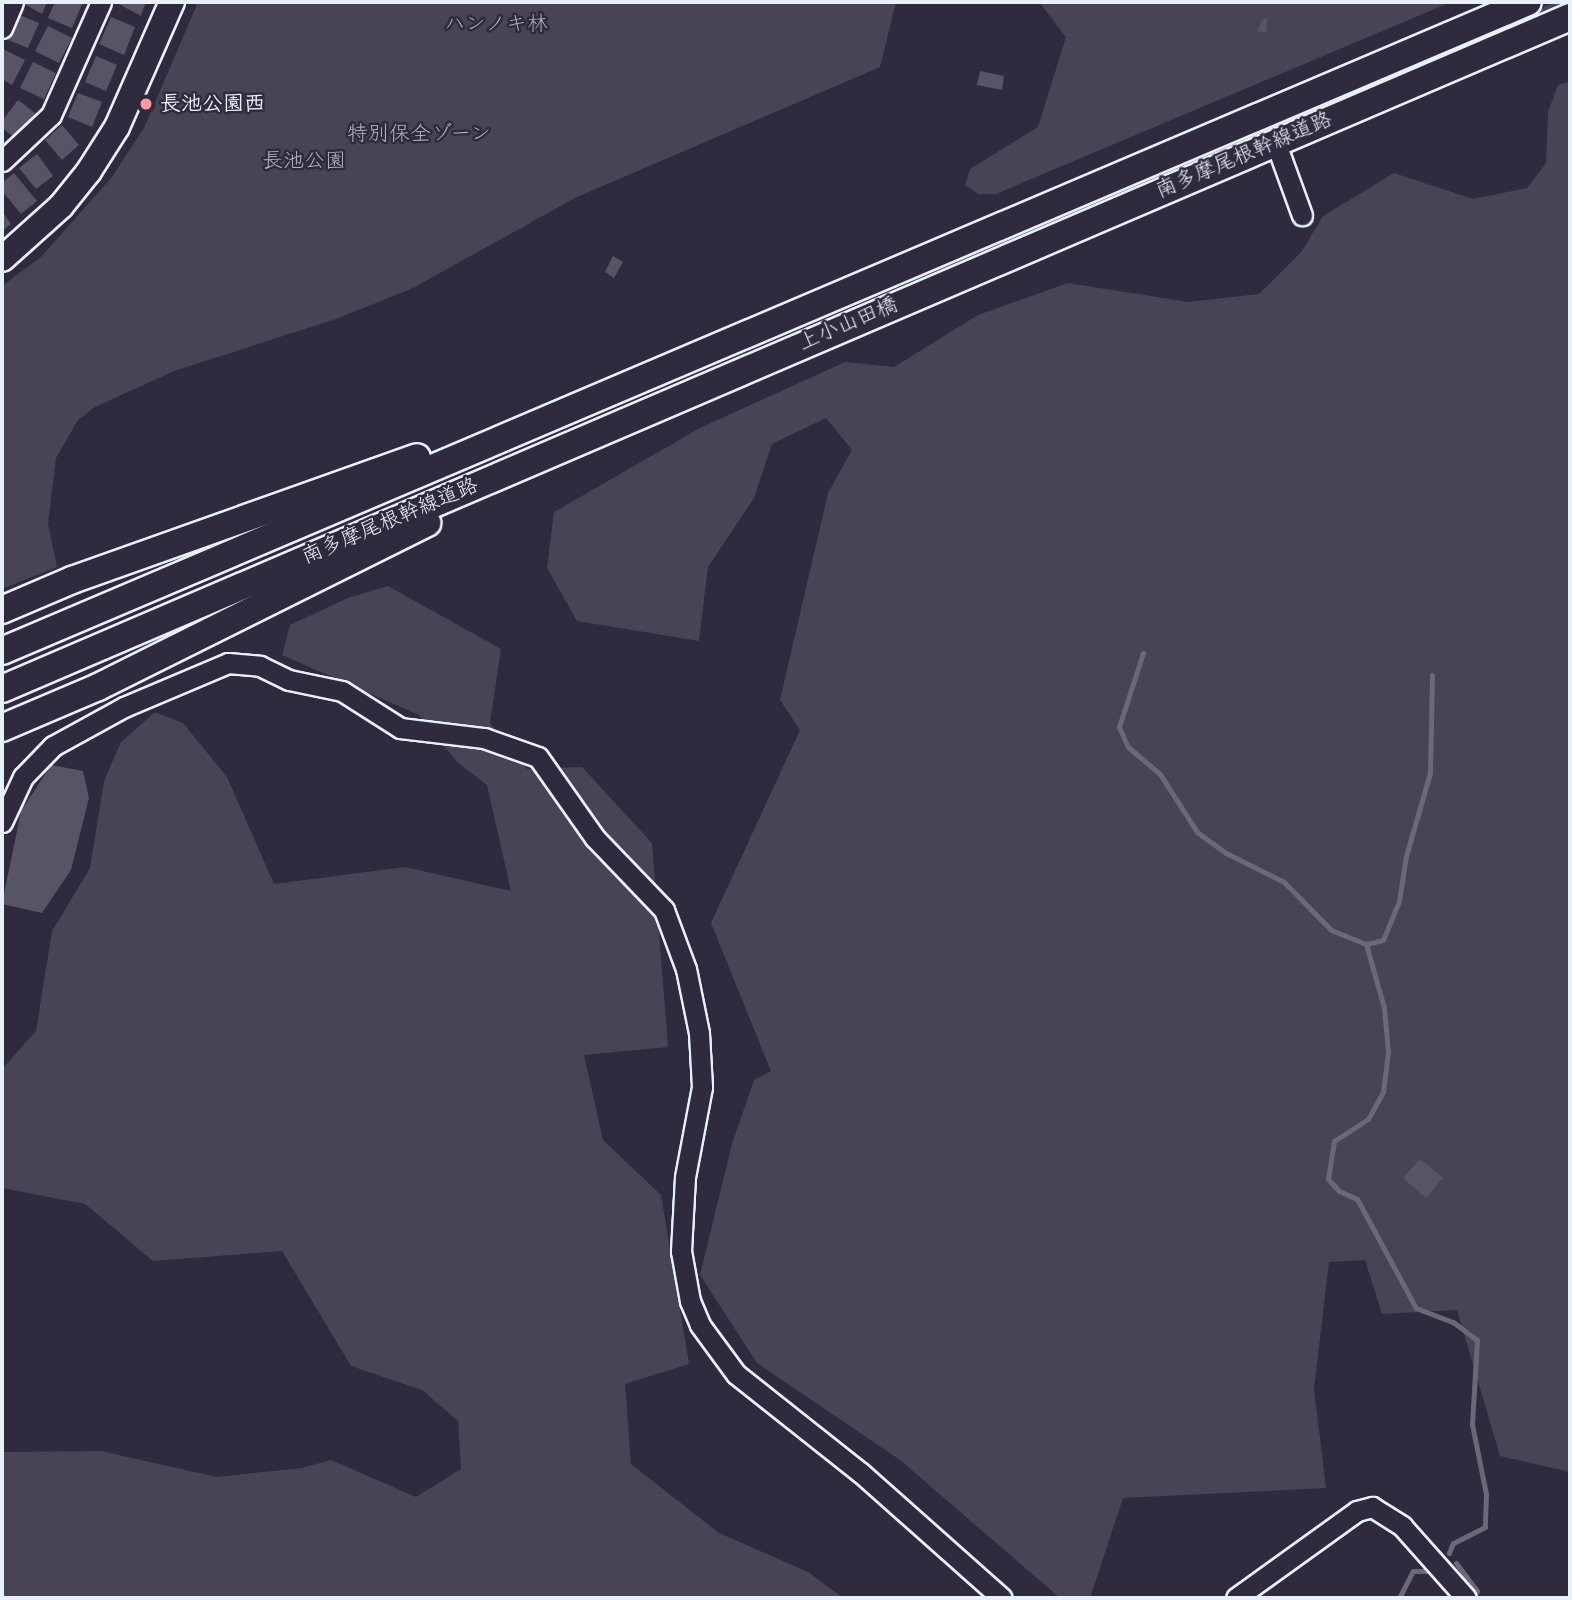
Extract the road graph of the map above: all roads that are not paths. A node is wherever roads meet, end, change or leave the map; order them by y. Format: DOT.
graph roads {
  1 [pos="13,2"];
  2 [pos="101,2"];
  3 [pos="172,2"];
  4 [pos="1528,2"];
  5 [pos="1570,17"];
  6 [pos="2,28"];
  7 [pos="1275,141"];
  8 [pos="2,162"];
  9 [pos="1302,215"];
  10 [pos="2,259"];
  11 [pos="905,266"];
  12 [pos="918,294"];
  13 [pos="766,324"];
  14 [pos="778,354"];
  15 [pos="629,382"];
  16 [pos="707,383"];
  17 [pos="2,610"];
  18 [pos="2,651"];
  19 [pos="2,689"];
  20 [pos="2,728"];
  21 [pos="2,822"];
  22 [pos="1002,1598"];
  23 [pos="1236,1598"];
  24 [pos="1466,1598"];
  1 -- 6 [label="street"];
  2 -- 8 [label="street"];
  3 -- 10 [label="street"];
  4 -- 11 [label="main road, 南多摩尾根幹線道路"];
  5 -- 7 [label="main road, 南多摩尾根幹線道路"];
  7 -- 9 [label="street"];
  7 -- 12 [label="main road, 南多摩尾根幹線道路"];
  11 -- 13 [label="main road, 上小山田橋"];
  12 -- 14 [label="main road, 上小山田橋"];
  13 -- 15 [label="main road, 南多摩尾根幹線道路"];
  14 -- 16 [label="main road, 南多摩尾根幹線道路"];
  15 -- 17 [label="main road"];
  15 -- 18 [label="main road, 南多摩尾根幹線道路"];
  16 -- 19 [label="main road, 南多摩尾根幹線道路"];
  16 -- 20 [label="main road"];
  21 -- 22 [label="street"];
  23 -- 24 [label="street"];
}
